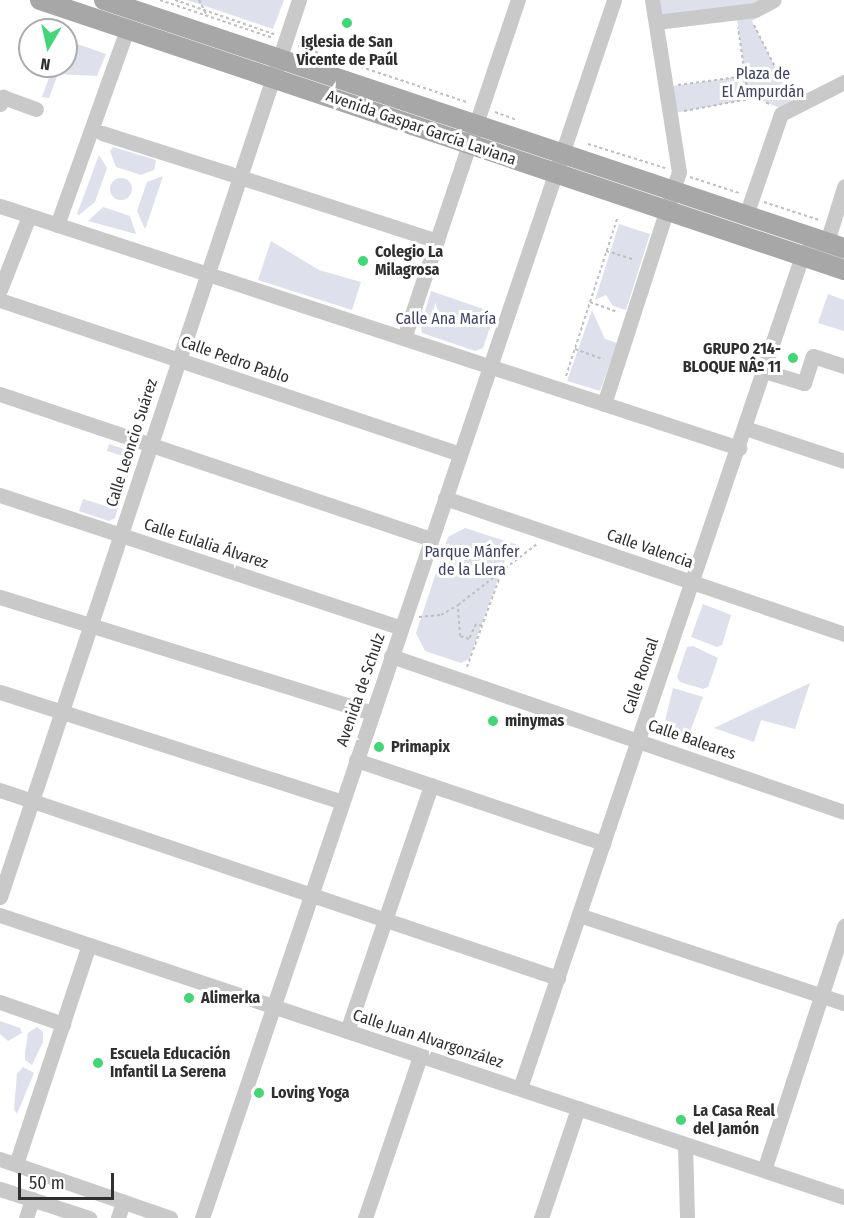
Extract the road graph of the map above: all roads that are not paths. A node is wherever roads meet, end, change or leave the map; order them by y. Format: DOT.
graph roads {
  1 [pos="40,0"];
  2 [pos="104,0"];
  3 [pos="299,0"];
  4 [pos="518,0"];
  5 [pos="614,0"];
  6 [pos="652,0"];
  7 [pos="774,0"];
  8 [pos="656,22"];
  9 [pos="127,30"];
  10 [pos="276,69"];
  11 [pos="844,82"];
  12 [pos="1,100"];
  13 [pos="36,109"];
  14 [pos="102,133"];
  15 [pos="473,136"];
  16 [pos="560,156"];
  17 [pos="235,176"];
  18 [pos="676,182"];
  19 [pos="844,187"];
  20 [pos="0,206"];
  21 [pos="750,207"];
  22 [pos="667,211"];
  23 [pos="29,216"];
  24 [pos="57,225"];
  25 [pos="835,231"];
  26 [pos="437,241"];
  27 [pos="802,256"];
  28 [pos="844,258"];
  29 [pos="844,270"];
  30 [pos="208,274"];
  31 [pos="0,290"];
  32 [pos="0,300"];
  33 [pos="405,338"];
  34 [pos="179,360"];
  35 [pos="489,365"];
  36 [pos="844,366"];
  37 [pos="764,370"];
  38 [pos="0,394"];
  39 [pos="604,404"];
  40 [pos="745,428"];
  41 [pos="151,445"];
  42 [pos="739,448"];
  43 [pos="459,454"];
  44 [pos="844,461"];
  45 [pos="0,495"];
  46 [pos="445,498"];
  47 [pos="121,535"];
  48 [pos="431,539"];
  49 [pos="692,582"];
  50 [pos="0,597"];
  51 [pos="403,621"];
  52 [pos="91,624"];
  53 [pos="844,634"];
  54 [pos="391,656"];
  55 [pos="0,692"];
  56 [pos="62,712"];
  57 [pos="372,713"];
  58 [pos="638,741"];
  59 [pos="356,760"];
  60 [pos="431,785"];
  61 [pos="0,790"];
  62 [pos="32,801"];
  63 [pos="342,802"];
  64 [pos="844,812"];
  65 [pos="603,843"];
  66 [pos="311,894"];
  67 [pos="0,897"];
  68 [pos="0,915"];
  69 [pos="579,915"];
  70 [pos="384,919"];
  71 [pos="844,926"];
  72 [pos="89,945"];
  73 [pos="558,978"];
  74 [pos="821,995"];
  75 [pos="0,1002"];
  76 [pos="844,1003"];
  77 [pos="273,1007"];
  78 [pos="63,1024"];
  79 [pos="347,1031"];
  80 [pos="420,1056"];
  81 [pos="520,1089"];
  82 [pos="578,1108"];
  83 [pos="686,1145"];
  84 [pos="0,1159"];
  85 [pos="16,1164"];
  86 [pos="764,1170"];
  87 [pos="0,1189"];
  88 [pos="844,1197"];
  89 [pos="32,1199"];
  90 [pos="123,1202"];
  91 [pos="26,1218"];
  92 [pos="89,1218"];
  93 [pos="118,1218"];
  94 [pos="170,1218"];
  95 [pos="202,1218"];
  96 [pos="365,1218"];
  97 [pos="541,1218"];
  98 [pos="687,1218"];
  1 -- 9 [label="main road, Avenida Gaspar García Laviana"];
  2 -- 10 [label="main road, Avenida Gaspar García Laviana"];
  3 -- 10 [label="street, Calle Leoncio Suárez"];
  4 -- 15 [label="street"];
  5 -- 16 [label="street, Avenida de Schulz"];
  6 -- 8 [label="street"];
  7 -- 8 [label="street"];
  8 -- 18 [label="street"];
  9 -- 10 [label="main road, Avenida Gaspar García Laviana"];
  9 -- 24 [label="street"];
  10 -- 15 [label="main road, Avenida Gaspar García Laviana"];
  10 -- 17 [label="street, Calle Leoncio Suárez"];
  11 -- 21 [label="street"];
  12 -- 13 [label="street"];
  14 -- 17 [label="street"];
  15 -- 16 [label="main road, Avenida Gaspar García Laviana"];
  15 -- 26 [label="street"];
  16 -- 18 [label="main road, Avenida Gaspar García Laviana"];
  16 -- 22 [label="main road, Avenida Gaspar García Laviana"];
  16 -- 35 [label="street, Avenida de Schulz"];
  17 -- 26 [label="street"];
  17 -- 30 [label="street, Calle Leoncio Suárez"];
  18 -- 21 [label="main road, Avenida Gaspar García Laviana"];
  18 -- 22 [label="street"];
  19 -- 25 [label="street"];
  20 -- 23 [label="street"];
  21 -- 25 [label="main road, Avenida Gaspar García Laviana"];
  22 -- 27 [label="main road, Avenida Gaspar García Laviana"];
  22 -- 39 [label="street"];
  23 -- 24 [label="street"];
  23 -- 31 [label="street"];
  24 -- 30 [label="street"];
  26 -- 33 [label="street"];
  27 -- 28 [label="street, Avenida Gaspar García Laviana"];
  27 -- 29 [label="main road, Avenida Gaspar García Laviana"];
  27 -- 37 [label="street, Calle Roncal"];
  30 -- 33 [label="street"];
  30 -- 34 [label="street, Calle Leoncio Suárez"];
  32 -- 34 [label="street, Calle Pedro Pablo"];
  33 -- 35 [label="street"];
  34 -- 41 [label="street, Calle Leoncio Suárez"];
  34 -- 43 [label="street, Calle Pedro Pablo"];
  35 -- 39 [label="street"];
  35 -- 43 [label="street, Avenida de Schulz"];
  36 -- 37 [label="street"];
  37 -- 40 [label="street, Calle Roncal"];
  38 -- 41 [label="street"];
  39 -- 42 [label="street"];
  40 -- 42 [label="street, Calle Roncal"];
  40 -- 44 [label="street"];
  41 -- 47 [label="street, Calle Leoncio Suárez"];
  41 -- 48 [label="street"];
  42 -- 49 [label="street, Calle Roncal"];
  43 -- 46 [label="street, Avenida de Schulz"];
  45 -- 47 [label="street, Calle Eulalia Álvarez"];
  46 -- 48 [label="street, Avenida de Schulz"];
  46 -- 49 [label="street, Calle Valencia"];
  47 -- 51 [label="street, Calle Eulalia Álvarez"];
  47 -- 52 [label="street, Calle Leoncio Suárez"];
  48 -- 51 [label="street, Avenida de Schulz"];
  49 -- 53 [label="street, Calle Valencia"];
  49 -- 58 [label="street, Calle Roncal"];
  50 -- 52 [label="street"];
  51 -- 54 [label="street, Avenida de Schulz"];
  52 -- 56 [label="street, Calle Leoncio Suárez"];
  52 -- 57 [label="street"];
  54 -- 57 [label="street, Avenida de Schulz"];
  54 -- 58 [label="street, Calle Baleares"];
  55 -- 56 [label="street"];
  56 -- 62 [label="street, Calle Leoncio Suárez"];
  56 -- 63 [label="street"];
  57 -- 59 [label="street, Avenida de Schulz"];
  58 -- 64 [label="street, Calle Baleares"];
  58 -- 65 [label="street, Calle Roncal"];
  59 -- 60 [label="street"];
  59 -- 63 [label="street, Avenida de Schulz"];
  60 -- 65 [label="street"];
  60 -- 70 [label="street"];
  61 -- 62 [label="street"];
  62 -- 66 [label="street"];
  62 -- 67 [label="street, Calle Leoncio Suárez"];
  63 -- 66 [label="street, Avenida de Schulz"];
  65 -- 69 [label="street, Calle Roncal"];
  66 -- 70 [label="street"];
  66 -- 77 [label="street, Avenida de Schulz"];
  68 -- 72 [label="street, Calle Juan Alvargonzález"];
  69 -- 73 [label="street, Calle Roncal"];
  69 -- 74 [label="street"];
  70 -- 73 [label="street"];
  70 -- 79 [label="street"];
  71 -- 74 [label="street"];
  72 -- 77 [label="street, Calle Juan Alvargonzález"];
  72 -- 78 [label="street"];
  73 -- 81 [label="street, Calle Roncal"];
  74 -- 76 [label="street"];
  74 -- 86 [label="street"];
  75 -- 78 [label="street"];
  77 -- 79 [label="street, Calle Juan Alvargonzález"];
  77 -- 95 [label="street, Avenida de Schulz"];
  78 -- 85 [label="street"];
  79 -- 80 [label="street, Calle Juan Alvargonzález"];
  80 -- 81 [label="street, Calle Juan Alvargonzález"];
  80 -- 96 [label="street"];
  81 -- 82 [label="street, Calle Juan Alvargonzález"];
  82 -- 83 [label="street, Calle Juan Alvargonzález"];
  82 -- 97 [label="street"];
  83 -- 86 [label="street, Calle Juan Alvargonzález"];
  83 -- 98 [label="street"];
  84 -- 85 [label="street"];
  85 -- 90 [label="street"];
  86 -- 88 [label="street, Calle Juan Alvargonzález"];
  87 -- 89 [label="street"];
  89 -- 91 [label="street"];
  89 -- 92 [label="street"];
  90 -- 93 [label="street"];
  90 -- 94 [label="street"];
}
